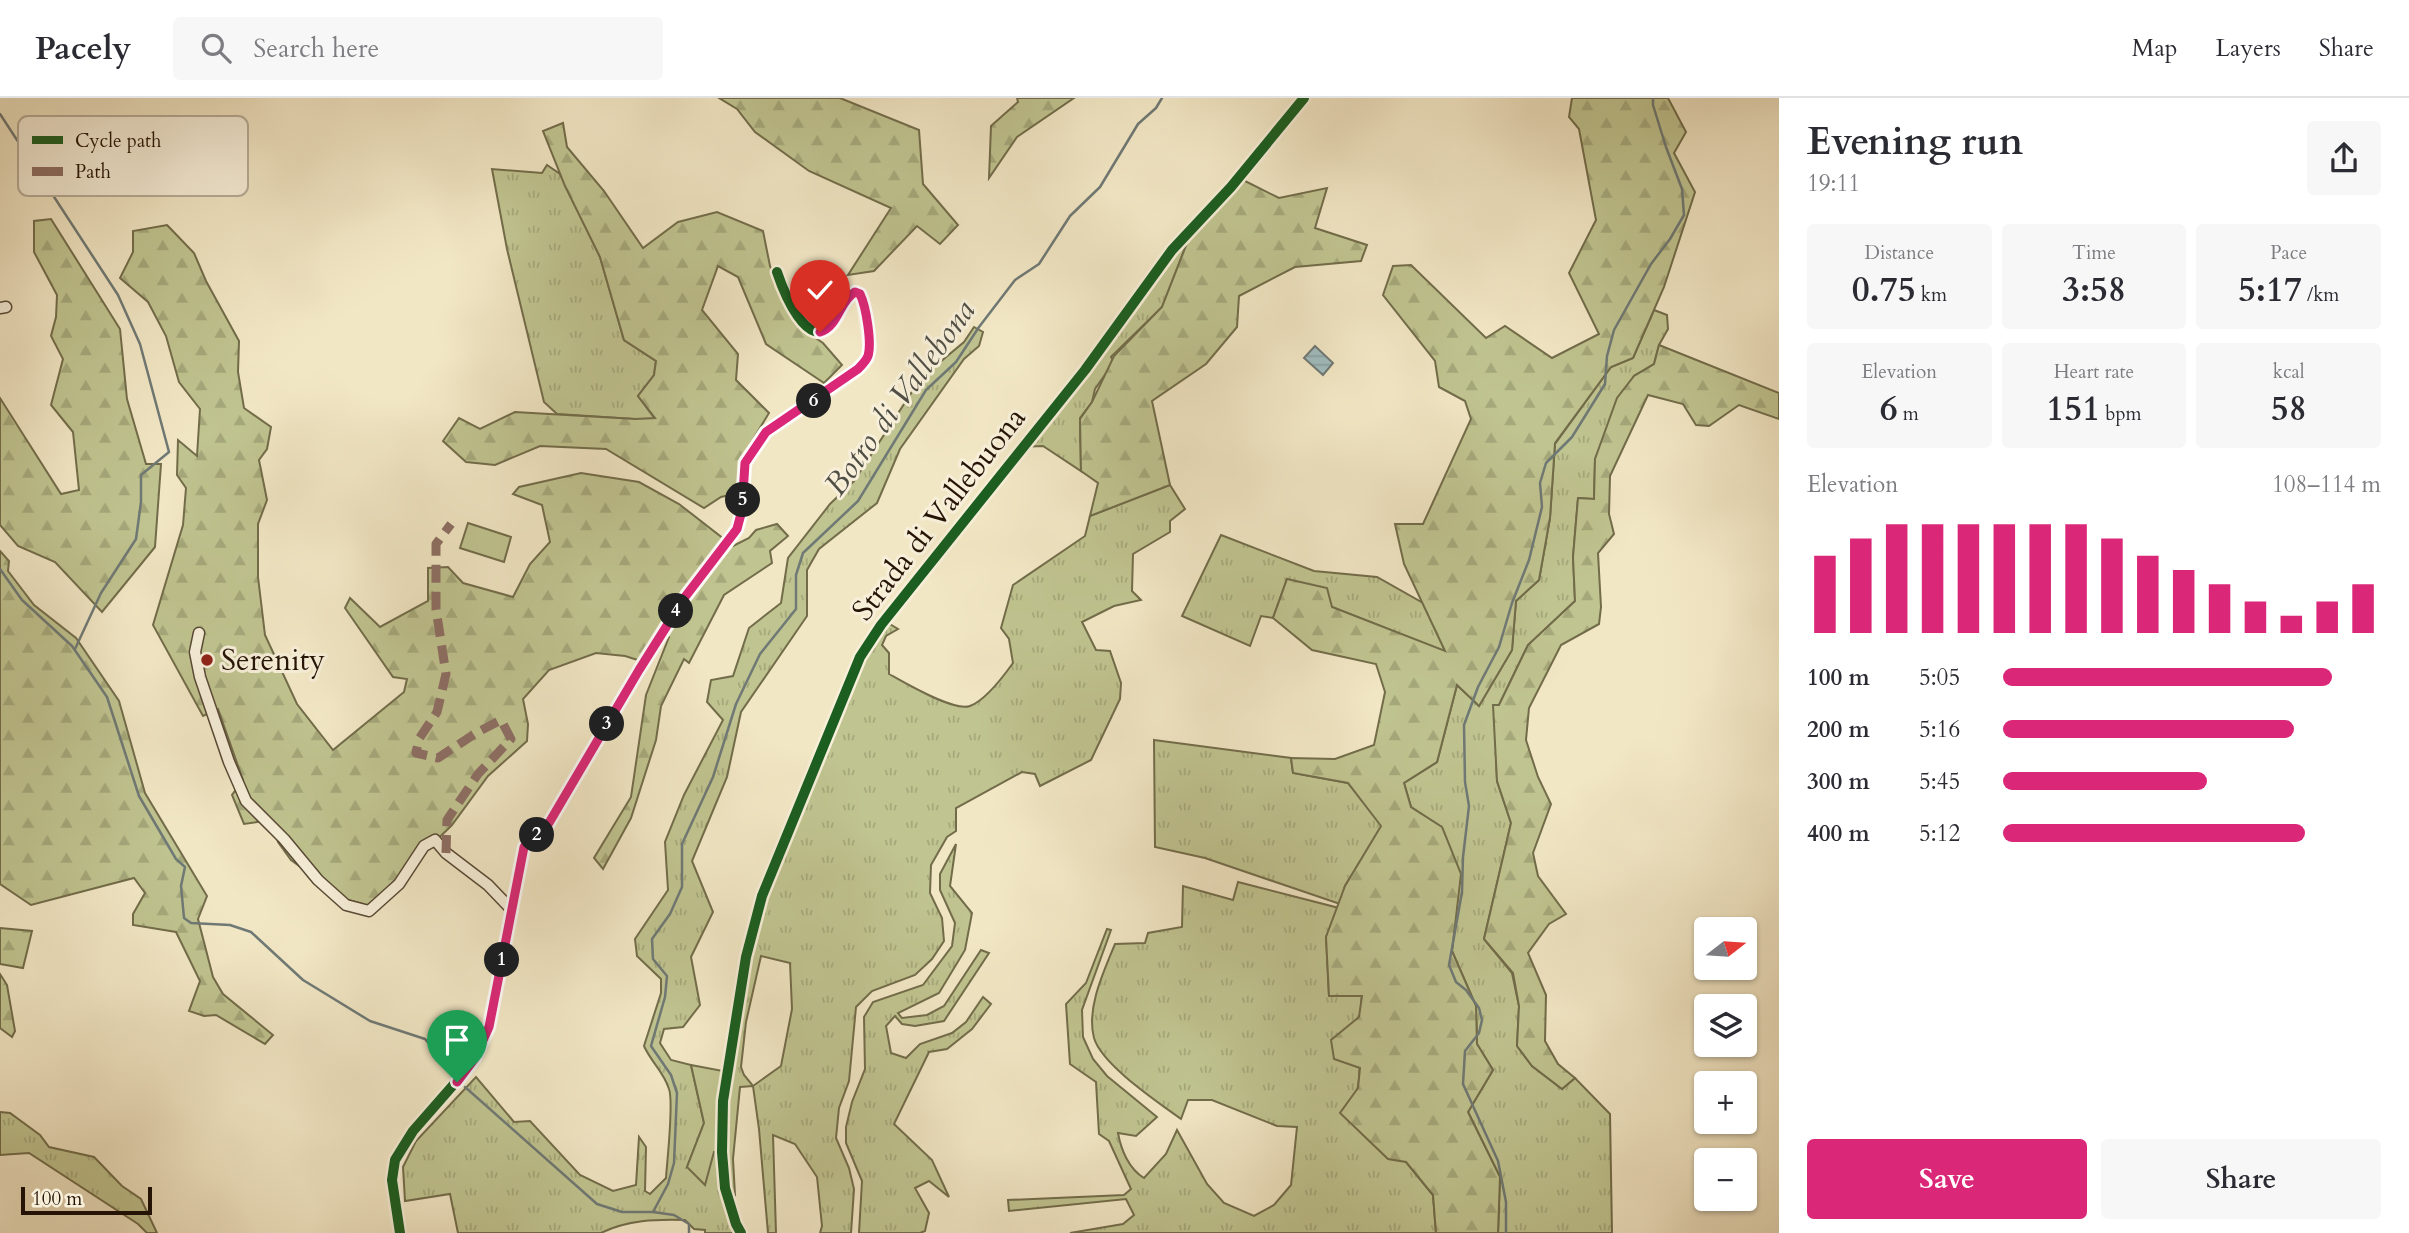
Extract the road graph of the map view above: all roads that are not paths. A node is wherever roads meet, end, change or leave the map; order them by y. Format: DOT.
graph roads {
  1 [pos="1304,98"];
  2 [pos="776,272"];
  3 [pos="199,633"];
  4 [pos="511,909"];
  5 [pos="400,1233"];
  6 [pos="741,1233"];
  1 -- 6 [label="street, Strada di Vallebuona"];
  2 -- 4 [label="street"];
  3 -- 4 [label="street"];
  4 -- 5 [label="street"];
}
